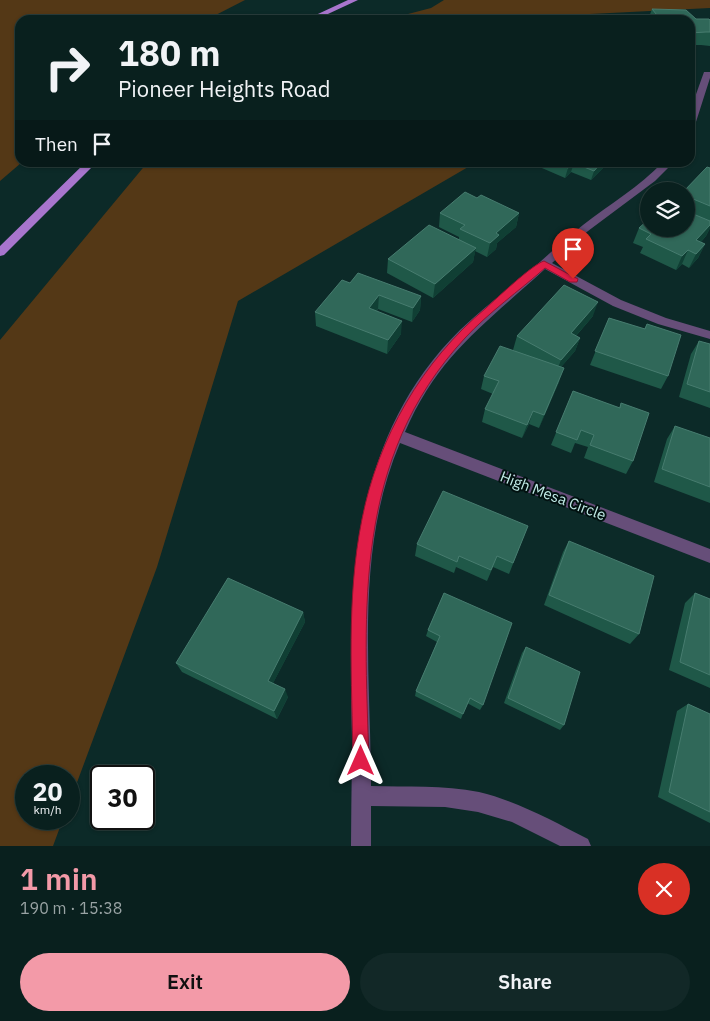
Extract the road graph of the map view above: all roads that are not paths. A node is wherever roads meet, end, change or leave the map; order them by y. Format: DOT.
graph roads {
  1 [pos="354,0"];
  2 [pos="320,15"];
  3 [pos="709,74"];
  4 [pos="695,112"];
  5 [pos="87,167"];
  6 [pos="663,167"];
  7 [pos="0,252"];
  8 [pos="544,264"];
  9 [pos="710,335"];
  10 [pos="396,435"];
  11 [pos="710,556"];
  12 [pos="361,796"];
  13 [pos="361,846"];
  14 [pos="581,846"];
  1 -- 2 [label="main road"];
  3 -- 4 [label="street"];
  5 -- 7 [label="main road"];
  6 -- 8 [label="street"];
  8 -- 9 [label="street"];
  8 -- 10 [label="street"];
  10 -- 11 [label="street, High Mesa Circle"];
  10 -- 12 [label="street"];
  12 -- 13 [label="street"];
  12 -- 14 [label="street"];
}
